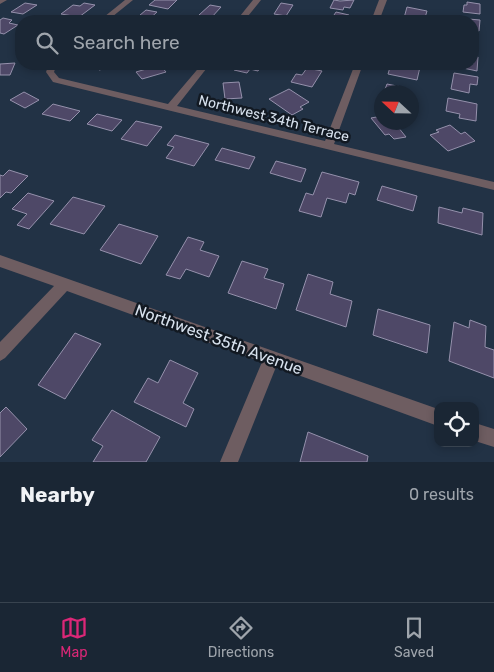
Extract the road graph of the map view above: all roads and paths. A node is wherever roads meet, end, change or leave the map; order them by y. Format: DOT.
graph roads {
  1 [pos="129,0"];
  2 [pos="257,0"];
  3 [pos="383,0"];
  4 [pos="110,15"];
  5 [pos="245,15"];
  6 [pos="377,15"];
  7 [pos="53,70"];
  8 [pos="201,70"];
  9 [pos="357,70"];
  10 [pos="170,108"];
  11 [pos="328,146"];
  12 [pos="494,186"];
  13 [pos="0,261"];
  14 [pos="65,284"];
  15 [pos="0,353"];
  16 [pos="272,358"];
  17 [pos="434,417"];
  18 [pos="479,433"];
  19 [pos="494,438"];
  20 [pos="229,462"];
  1 -- 4 [label="street"];
  2 -- 5 [label="street"];
  3 -- 6 [label="street"];
  7 -- 10 [label="street, Northwest 34th Terrace"];
  8 -- 10 [label="street"];
  9 -- 11 [label="street"];
  10 -- 11 [label="street, Northwest 34th Terrace"];
  11 -- 12 [label="street, Northwest 34th Terrace"];
  13 -- 14 [label="street, Northwest 35th Avenue"];
  14 -- 15 [label="street"];
  14 -- 16 [label="street, Northwest 35th Avenue"];
  16 -- 17 [label="street, Northwest 35th Avenue"];
  16 -- 20 [label="street"];
  18 -- 19 [label="street"];
}
